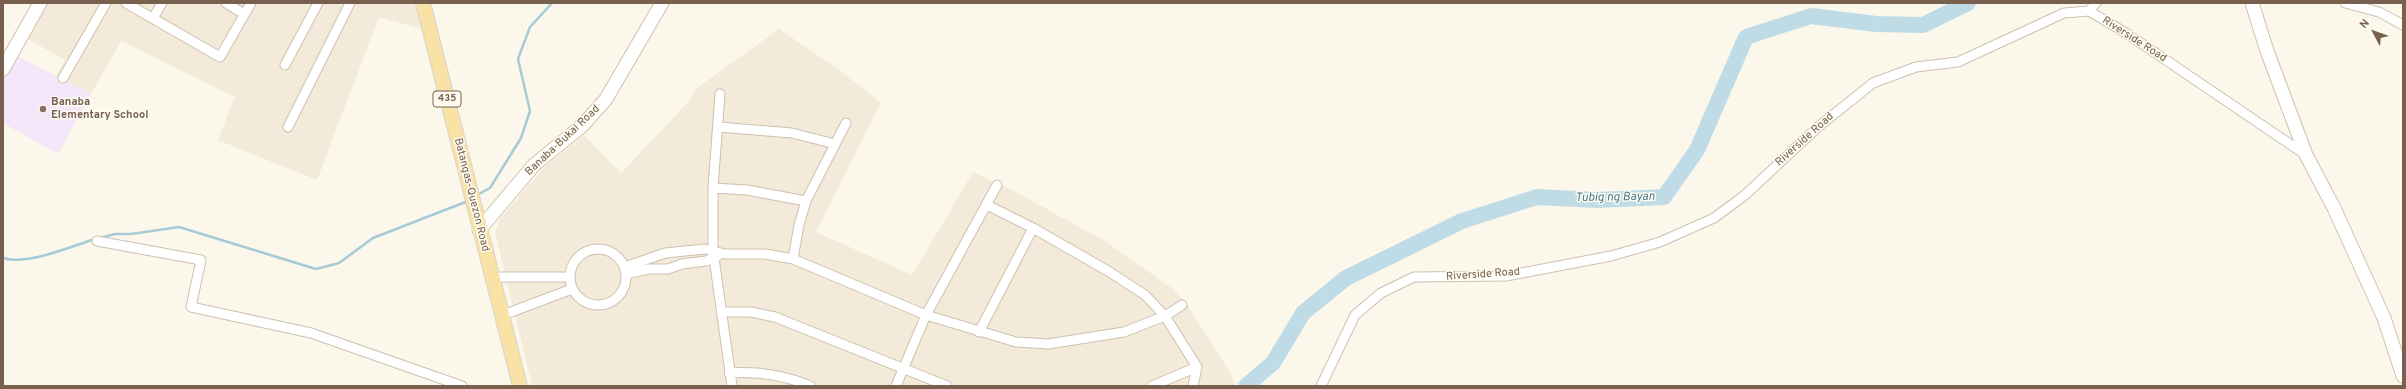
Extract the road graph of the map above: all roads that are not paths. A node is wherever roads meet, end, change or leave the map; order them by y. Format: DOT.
graph roads {
  1 [pos="40,3"];
  2 [pos="106,3"];
  3 [pos="126,3"];
  4 [pos="162,3"];
  5 [pos="226,3"];
  6 [pos="251,3"];
  7 [pos="318,3"];
  8 [pos="350,3"];
  9 [pos="424,3"];
  10 [pos="662,3"];
  11 [pos="2096,3"];
  12 [pos="2252,3"];
  13 [pos="2345,3"];
  14 [pos="2089,11"];
  15 [pos="244,14"];
  16 [pos="153,18"];
  17 [pos="2403,25"];
  18 [pos="285,65"];
  19 [pos="3,69"];
  20 [pos="63,78"];
  21 [pos="720,94"];
  22 [pos="846,123"];
  23 [pos="288,127"];
  24 [pos="718,127"];
  25 [pos="835,144"];
  26 [pos="2306,155"];
  27 [pos="997,186"];
  28 [pos="713,188"];
  29 [pos="806,201"];
  30 [pos="987,205"];
  31 [pos="1033,228"];
  32 [pos="479,230"];
  33 [pos="97,241"];
  34 [pos="681,253"];
  35 [pos="713,255"];
  36 [pos="793,259"];
  37 [pos="682,264"];
  38 [pos="625,271"];
  39 [pos="492,277"];
  40 [pos="570,277"];
  41 [pos="572,289"];
  42 [pos="1182,305"];
  43 [pos="721,312"];
  44 [pos="503,315"];
  45 [pos="926,315"];
  46 [pos="1165,316"];
  47 [pos="979,332"];
  48 [pos="1197,367"];
  49 [pos="902,369"];
  50 [pos="729,373"];
  51 [pos="2403,376"];
  52 [pos="462,386"];
  53 [pos="520,386"];
  54 [pos="732,386"];
  55 [pos="810,386"];
  56 [pos="896,386"];
  57 [pos="947,386"];
  58 [pos="1152,386"];
  59 [pos="1193,386"];
  60 [pos="1321,386"];
  1 -- 19 [label="street"];
  2 -- 20 [label="street"];
  3 -- 16 [label="street"];
  4 -- 16 [label="street"];
  5 -- 15 [label="street"];
  6 -- 15 [label="street"];
  7 -- 18 [label="street"];
  8 -- 23 [label="street"];
  9 -- 32 [label="main road, Batangas-Quezon Road / 435"];
  10 -- 32 [label="street, Banaba-Bukal Road"];
  11 -- 14 [label="street"];
  12 -- 26 [label="street"];
  13 -- 17 [label="street"];
  14 -- 26 [label="street, Riverside Road"];
  14 -- 60 [label="street, Riverside Road"];
  15 -- 16 [label="street"];
  21 -- 24 [label="street"];
  22 -- 25 [label="street"];
  24 -- 25 [label="street"];
  24 -- 28 [label="street"];
  25 -- 29 [label="street"];
  26 -- 51 [label="street"];
  27 -- 30 [label="street"];
  28 -- 29 [label="street"];
  28 -- 35 [label="street"];
  29 -- 36 [label="street"];
  30 -- 31 [label="street"];
  30 -- 45 [label="street"];
  31 -- 46 [label="street"];
  31 -- 47 [label="street"];
  32 -- 39 [label="main road, Batangas-Quezon Road / 435"];
  33 -- 52 [label="street"];
  34 -- 35 [label="street"];
  34 -- 37 [label="street"];
  34 -- 38 [label="street"];
  35 -- 36 [label="street"];
  35 -- 37 [label="street"];
  35 -- 43 [label="street"];
  36 -- 45 [label="street"];
  37 -- 38 [label="street"];
  38 -- 40 [label="street"];
  38 -- 41 [label="street"];
  39 -- 40 [label="street"];
  39 -- 44 [label="main road, Batangas-Quezon Road / 435"];
  40 -- 41 [label="street"];
  41 -- 44 [label="street"];
  42 -- 46 [label="street"];
  43 -- 49 [label="street"];
  43 -- 50 [label="street"];
  44 -- 53 [label="main road, Batangas-Quezon Road / 435"];
  45 -- 47 [label="street"];
  45 -- 49 [label="street"];
  46 -- 47 [label="street"];
  46 -- 48 [label="street"];
  48 -- 58 [label="street"];
  48 -- 59 [label="street"];
  49 -- 56 [label="street"];
  49 -- 57 [label="street"];
  50 -- 54 [label="street"];
  50 -- 55 [label="street"];
}
